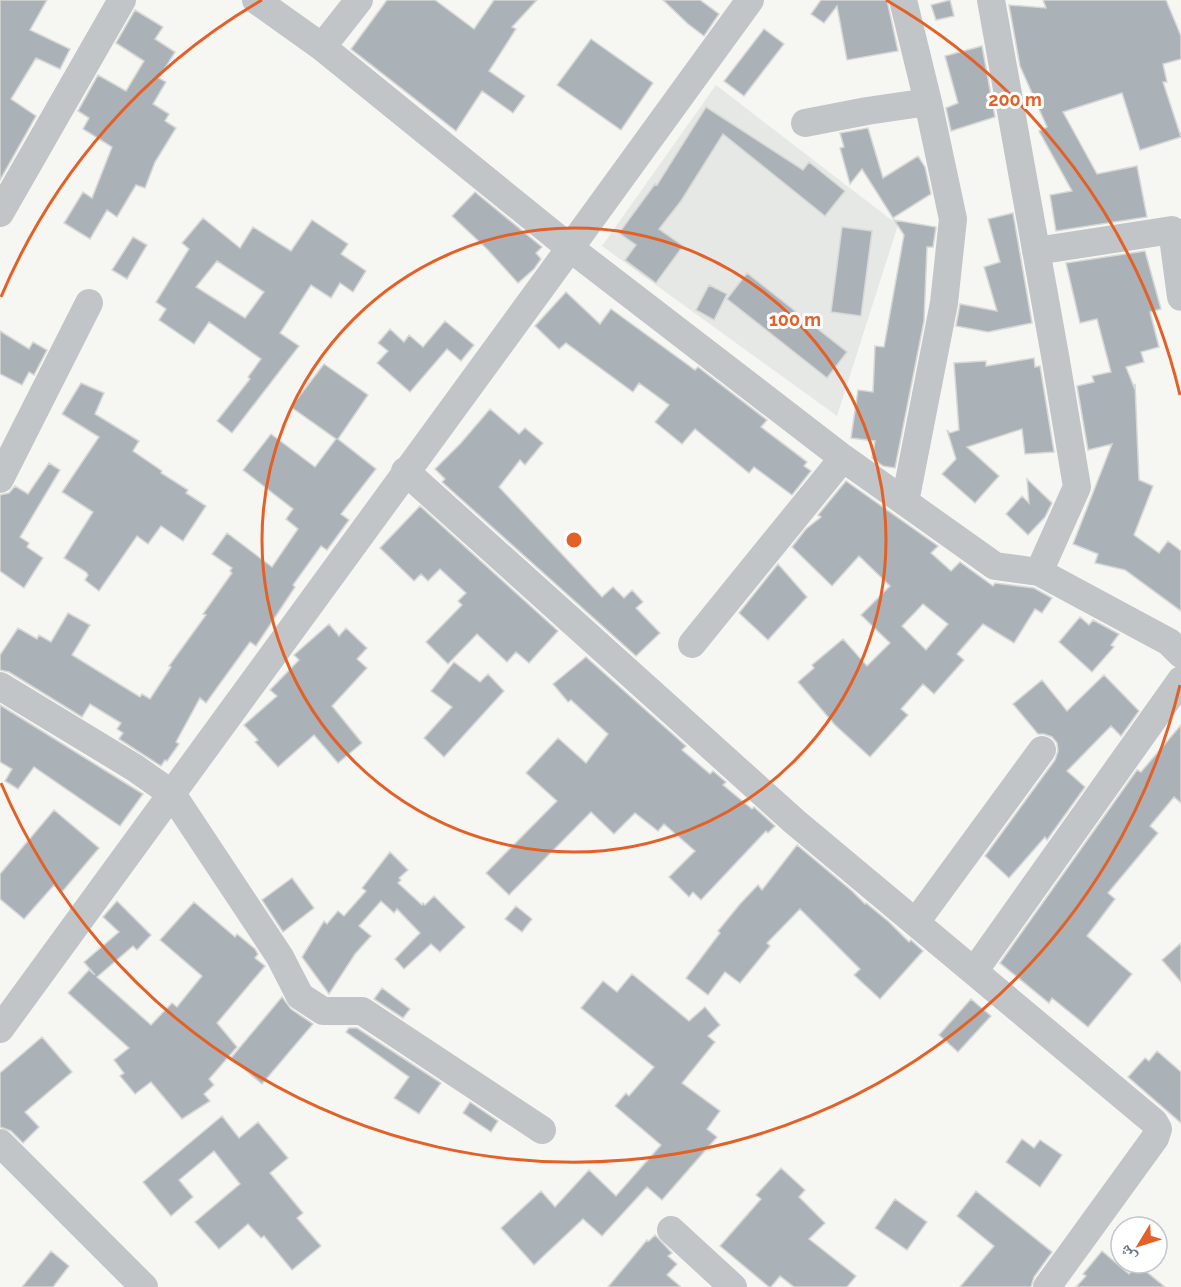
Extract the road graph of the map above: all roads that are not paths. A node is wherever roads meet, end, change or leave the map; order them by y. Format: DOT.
graph roads {
  1 [pos="122,0"];
  2 [pos="256,0"];
  3 [pos="359,0"];
  4 [pos="750,0"];
  5 [pos="903,0"];
  6 [pos="991,0"];
  7 [pos="322,47"];
  8 [pos="928,102"];
  9 [pos="805,123"];
  10 [pos="0,213"];
  11 [pos="570,248"];
  12 [pos="1036,252"];
  13 [pos="1181,297"];
  14 [pos="89,303"];
  15 [pos="843,458"];
  16 [pos="405,471"];
  17 [pos="0,479"];
  18 [pos="905,502"];
  19 [pos="1039,572"];
  20 [pos="692,644"];
  21 [pos="1181,654"];
  22 [pos="1181,680"];
  23 [pos="0,686"];
  24 [pos="1042,750"];
  25 [pos="172,794"];
  26 [pos="916,922"];
  27 [pos="975,970"];
  28 [pos="0,1029"];
  29 [pos="542,1130"];
  30 [pos="0,1143"];
  31 [pos="671,1230"];
  32 [pos="144,1287"];
  33 [pos="733,1287"];
  34 [pos="1047,1287"];
  1 -- 10 [label="street"];
  2 -- 7 [label="street"];
  3 -- 7 [label="street"];
  4 -- 11 [label="street"];
  5 -- 8 [label="street"];
  6 -- 12 [label="street"];
  7 -- 11 [label="street"];
  8 -- 9 [label="street"];
  8 -- 18 [label="street"];
  11 -- 15 [label="street"];
  11 -- 16 [label="street"];
  12 -- 13 [label="street"];
  12 -- 19 [label="street"];
  14 -- 17 [label="street"];
  15 -- 18 [label="street"];
  15 -- 20 [label="street"];
  16 -- 25 [label="street"];
  16 -- 26 [label="street"];
  18 -- 19 [label="street"];
  19 -- 21 [label="street"];
  22 -- 27 [label="street"];
  23 -- 25 [label="street"];
  24 -- 26 [label="street"];
  25 -- 28 [label="street"];
  25 -- 29 [label="street"];
  26 -- 27 [label="street"];
  27 -- 34 [label="street"];
  30 -- 32 [label="street"];
  31 -- 33 [label="street"];
}
